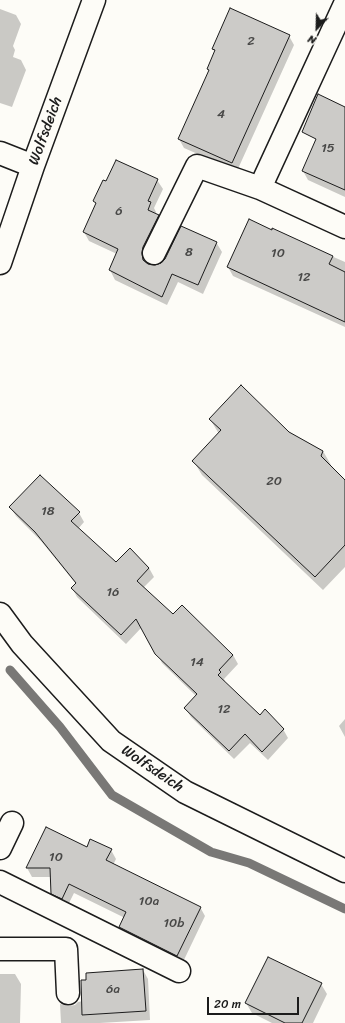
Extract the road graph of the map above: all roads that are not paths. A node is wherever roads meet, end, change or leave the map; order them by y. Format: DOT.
graph roads {
  1 [pos="94,0"];
  2 [pos="339,4"];
  3 [pos="0,154"];
  4 [pos="33,166"];
  5 [pos="260,188"];
  6 [pos="345,227"];
  7 [pos="154,253"];
  8 [pos="0,263"];
  9 [pos="0,614"];
  10 [pos="12,823"];
  11 [pos="0,848"];
  12 [pos="345,871"];
  13 [pos="0,882"];
  14 [pos="0,949"];
  15 [pos="179,971"];
  16 [pos="68,993"];
  1 -- 4 [label="street, Wolfsdeich"];
  2 -- 5 [label="street"];
  3 -- 4 [label="street"];
  4 -- 8 [label="street, Wolfsdeich"];
  5 -- 6 [label="street"];
  5 -- 7 [label="street"];
  9 -- 12 [label="street, Wolfsdeich"];
  10 -- 11 [label="street"];
  13 -- 15 [label="street"];
  14 -- 16 [label="street"];
}
